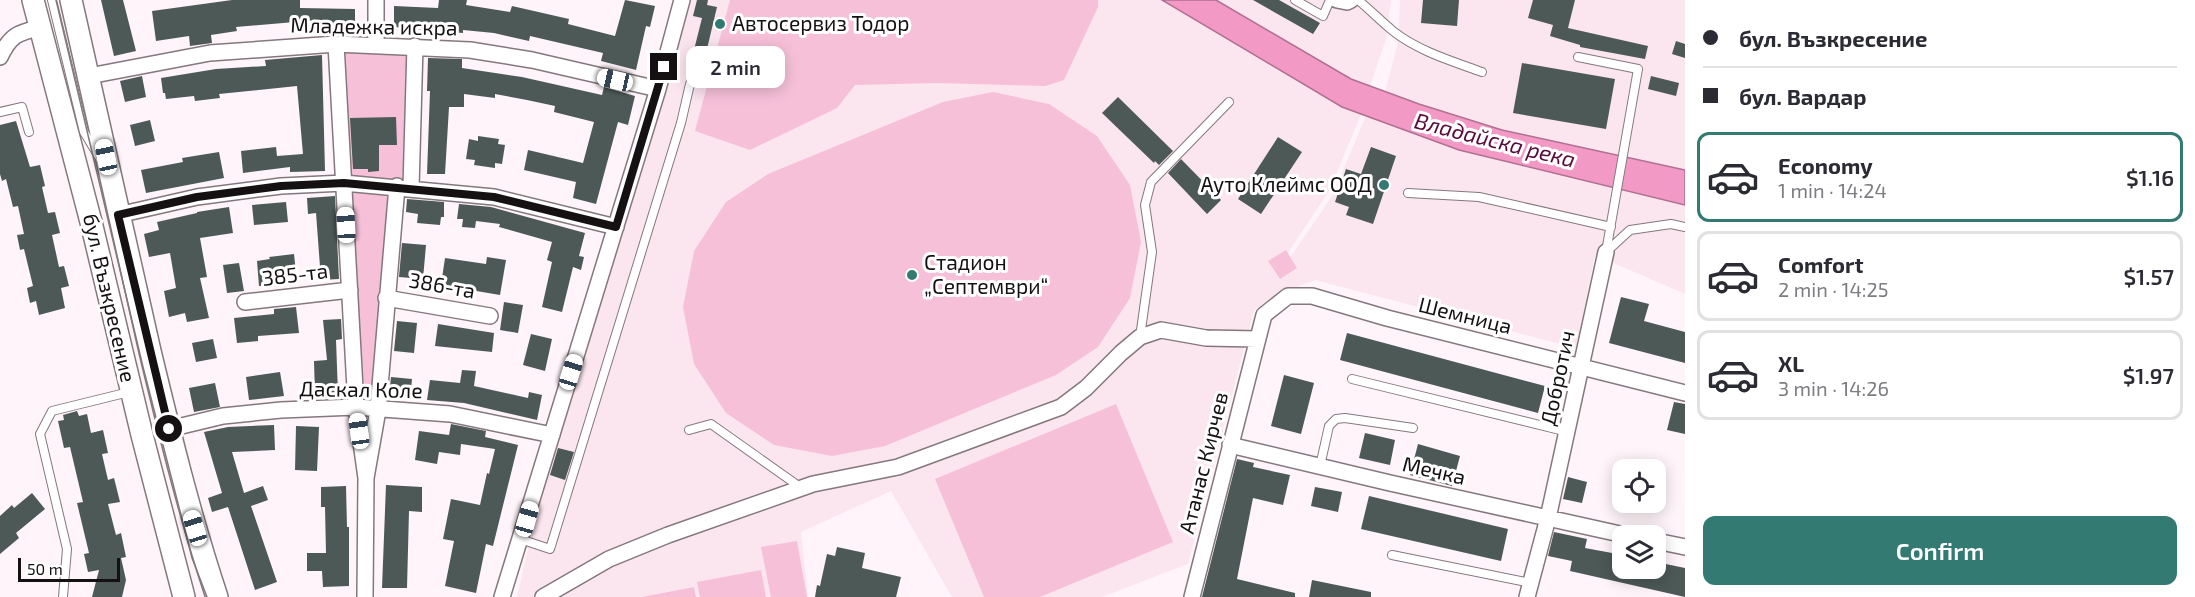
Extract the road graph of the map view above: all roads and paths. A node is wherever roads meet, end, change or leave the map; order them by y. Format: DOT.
graph roads {
  1 [pos="33,0"];
  2 [pos="52,0"];
  3 [pos="71,0"];
  4 [pos="376,0"];
  5 [pos="682,0"];
  6 [pos="1295,0"];
  7 [pos="1330,0"];
  8 [pos="1348,1"];
  9 [pos="41,27"];
  10 [pos="4,39"];
  11 [pos="336,44"];
  12 [pos="376,45"];
  13 [pos="415,46"];
  14 [pos="0,57"];
  15 [pos="1578,57"];
  16 [pos="1482,72"];
  17 [pos="89,76"];
  18 [pos="690,84"];
  19 [pos="658,89"];
  20 [pos="1229,102"];
  21 [pos="0,112"];
  22 [pos="29,132"];
  23 [pos="110,177"];
  24 [pos="344,183"];
  25 [pos="404,187"];
  26 [pos="1408,193"];
  27 [pos="118,215"];
  28 [pos="616,227"];
  29 [pos="1611,227"];
  30 [pos="1685,227"];
  31 [pos="1606,252"];
  32 [pos="350,290"];
  33 [pos="386,298"];
  34 [pos="245,302"];
  35 [pos="490,316"];
  36 [pos="1140,337"];
  37 [pos="1258,339"];
  38 [pos="1582,367"];
  39 [pos="1352,379"];
  40 [pos="132,392"];
  41 [pos="1685,393"];
  42 [pos="356,407"];
  43 [pos="378,410"];
  44 [pos="1413,428"];
  45 [pos="169,429"];
  46 [pos="689,430"];
  47 [pos="1568,432"];
  48 [pos="552,435"];
  49 [pos="1230,445"];
  50 [pos="1320,466"];
  51 [pos="366,478"];
  52 [pos="801,488"];
  53 [pos="1548,518"];
  54 [pos="1612,532"];
  55 [pos="520,539"];
  56 [pos="1666,543"];
  57 [pos="1685,547"];
  58 [pos="1392,555"];
  59 [pos="1529,590"];
  60 [pos="63,597"];
  61 [pos="184,597"];
  62 [pos="218,597"];
  63 [pos="365,597"];
  64 [pos="502,597"];
  65 [pos="543,597"];
  66 [pos="1192,597"];
  1 -- 9 [label="main road, бул. Възкресение"];
  2 -- 23 [label="lane, бул. Възкресение"];
  3 -- 17 [label="main road, бул. Възкресение"];
  4 -- 12 [label="street"];
  5 -- 19 [label="street"];
  6 -- 7 [label="lane"];
  8 -- 16 [label="lane"];
  9 -- 10 [label="street"];
  9 -- 40 [label="main road, бул. Възкресение"];
  10 -- 14 [label="street"];
  11 -- 12 [label="street, Младежка искра"];
  11 -- 17 [label="street, Младежка искра"];
  11 -- 24 [label="street"];
  12 -- 13 [label="street, Младежка искра"];
  13 -- 19 [label="street, Младежка искра"];
  13 -- 25 [label="street"];
  15 -- 29 [label="lane"];
  17 -- 23 [label="main road, бул. Възкресение"];
  18 -- 55 [label="lane"];
  19 -- 28 [label="street"];
  20 -- 36 [label="lane"];
  21 -- 22 [label="lane"];
  23 -- 27 [label="main road, бул. Възкресение"];
  24 -- 25 [label="street"];
  24 -- 27 [label="street"];
  24 -- 32 [label="street"];
  25 -- 28 [label="street"];
  25 -- 33 [label="street"];
  26 -- 29 [label="lane"];
  27 -- 45 [label="main road, бул. Възкресение"];
  28 -- 48 [label="street"];
  29 -- 31 [label="lane"];
  30 -- 31 [label="lane"];
  31 -- 38 [label="street, Добротич"];
  32 -- 34 [label="street, 385-та"];
  32 -- 42 [label="street"];
  33 -- 35 [label="street, 386-та"];
  33 -- 43 [label="street"];
  36 -- 37 [label="street"];
  36 -- 52 [label="street"];
  37 -- 38 [label="street, Шемница"];
  37 -- 49 [label="street, Атанас Кирчев"];
  38 -- 41 [label="street, Шемница"];
  38 -- 47 [label="street, Добротич"];
  39 -- 47 [label="lane"];
  40 -- 60 [label="lane"];
  40 -- 61 [label="main road, бул. Възкресение"];
  42 -- 43 [label="street, Даскал Коле"];
  42 -- 45 [label="street, Даскал Коле"];
  42 -- 51 [label="street"];
  43 -- 48 [label="street, Даскал Коле"];
  43 -- 51 [label="street"];
  44 -- 50 [label="lane"];
  45 -- 62 [label="main road, бул. Възкресение"];
  46 -- 52 [label="lane"];
  47 -- 53 [label="street, Добротич"];
  48 -- 55 [label="street"];
  49 -- 50 [label="street, Мечка"];
  49 -- 66 [label="street, Атанас Кирчев"];
  50 -- 53 [label="street, Мечка"];
  51 -- 63 [label="street"];
  52 -- 65 [label="street"];
  53 -- 54 [label="street, Мечка"];
  53 -- 59 [label="street, Добротич"];
  55 -- 64 [label="street"];
  56 -- 57 [label="street"];
  58 -- 59 [label="lane"];
}
